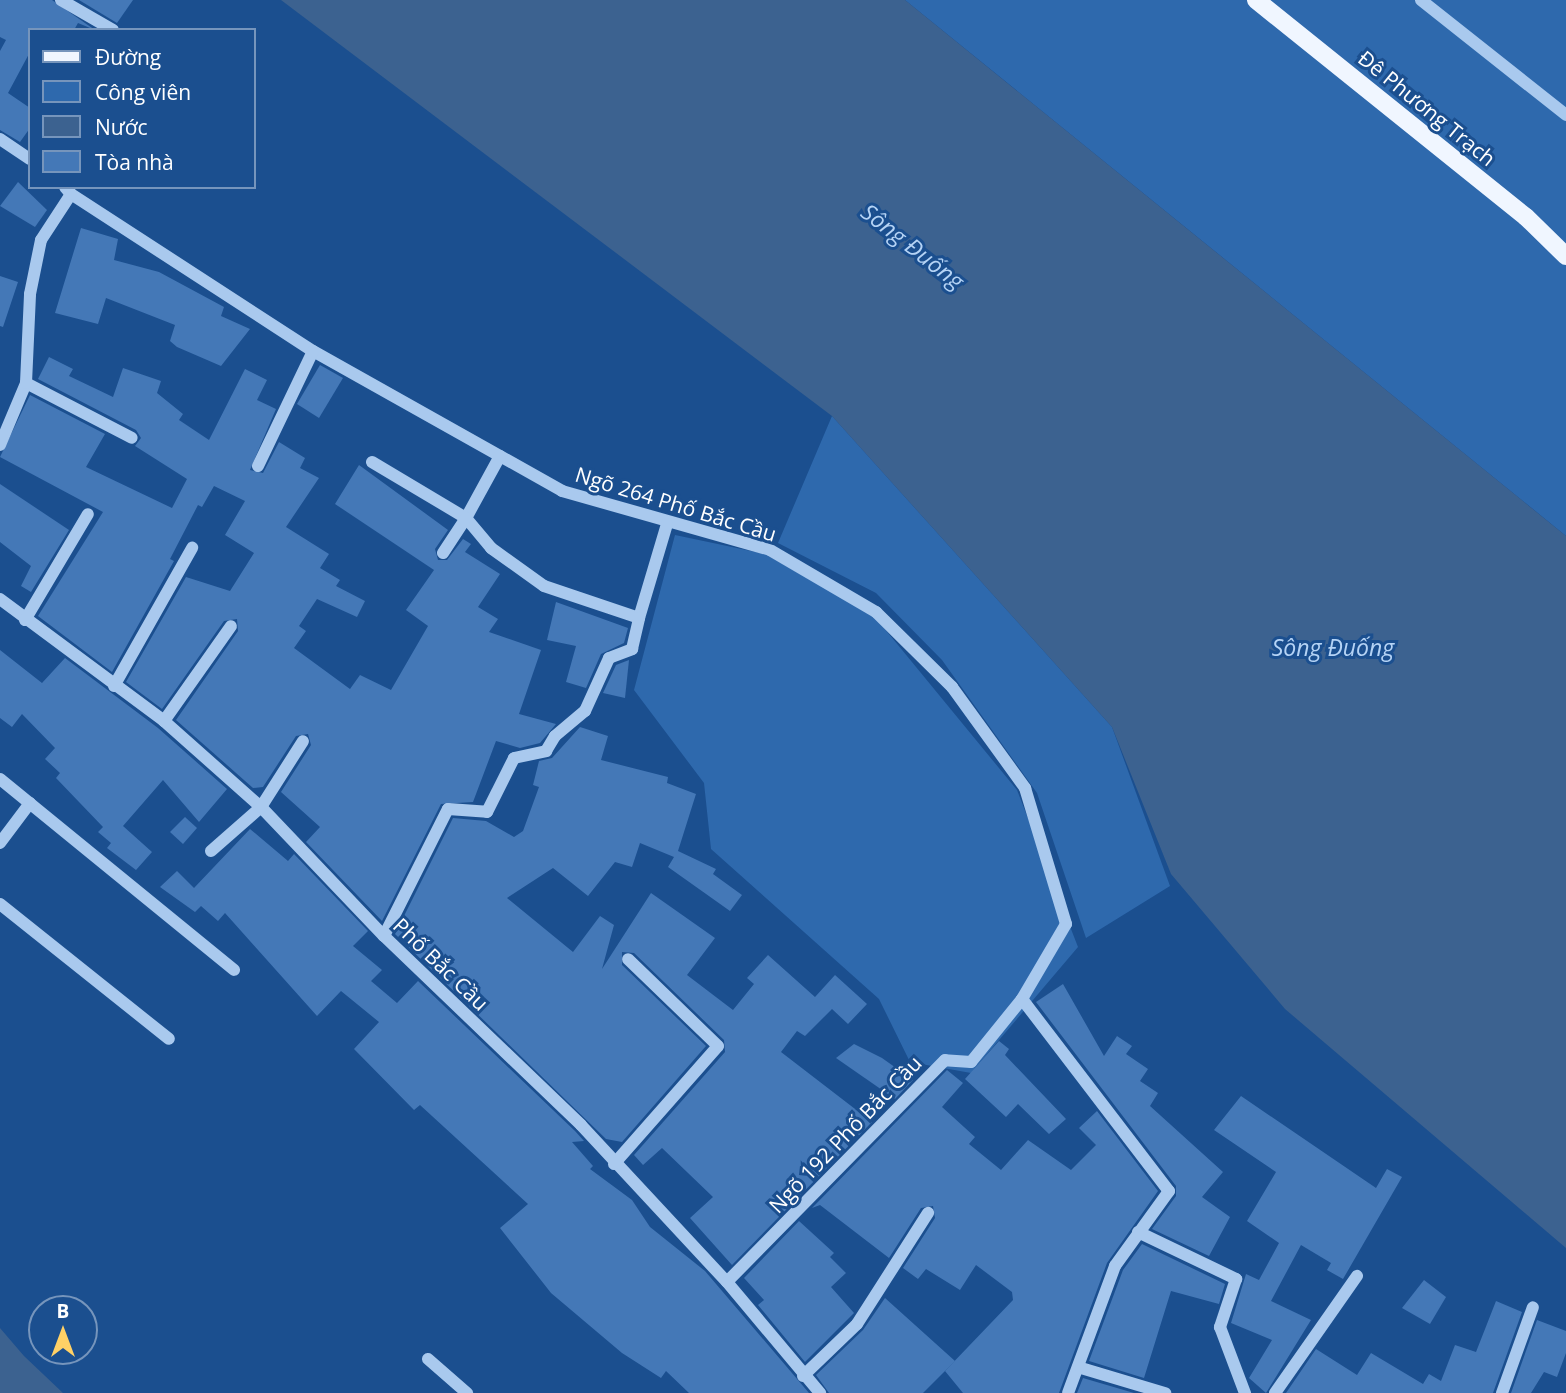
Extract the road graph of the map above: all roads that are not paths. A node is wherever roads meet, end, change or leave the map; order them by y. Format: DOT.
graph roads {
  1 [pos="61,0"];
  2 [pos="1256,0"];
  3 [pos="1421,0"];
  4 [pos="110,28"];
  5 [pos="1566,115"];
  6 [pos="0,139"];
  7 [pos="28,158"];
  8 [pos="68,191"];
  9 [pos="1566,256"];
  10 [pos="313,351"];
  11 [pos="26,383"];
  12 [pos="132,438"];
  13 [pos="0,444"];
  14 [pos="500,456"];
  15 [pos="372,462"];
  16 [pos="258,466"];
  17 [pos="89,514"];
  18 [pos="466,518"];
  19 [pos="667,524"];
  20 [pos="192,548"];
  21 [pos="443,553"];
  22 [pos="0,599"];
  23 [pos="639,618"];
  24 [pos="24,620"];
  25 [pos="231,626"];
  26 [pos="114,686"];
  27 [pos="164,721"];
  28 [pos="303,741"];
  29 [pos="0,779"];
  30 [pos="30,803"];
  31 [pos="261,807"];
  32 [pos="0,843"];
  33 [pos="211,851"];
  34 [pos="0,904"];
  35 [pos="384,936"];
  36 [pos="628,959"];
  37 [pos="234,970"];
  38 [pos="1022,999"];
  39 [pos="170,1040"];
  40 [pos="614,1164"];
  41 [pos="928,1213"];
  42 [pos="1138,1232"];
  43 [pos="1357,1276"];
  44 [pos="727,1282"];
  45 [pos="1533,1307"];
  46 [pos="428,1359"];
  47 [pos="1081,1368"];
  48 [pos="803,1376"];
  49 [pos="1238,1391"];
  50 [pos="467,1393"];
  51 [pos="820,1393"];
  52 [pos="1068,1393"];
  53 [pos="1162,1393"];
  54 [pos="1275,1393"];
  55 [pos="1503,1393"];
  1 -- 4 [label="street"];
  2 -- 9 [label="main road, Đê Phương Trạch"];
  3 -- 5 [label="street"];
  6 -- 7 [label="street"];
  8 -- 10 [label="street, Ngõ 264 Phố Bắc Cầu"];
  8 -- 11 [label="street"];
  10 -- 14 [label="street, Ngõ 264 Phố Bắc Cầu"];
  10 -- 16 [label="street"];
  11 -- 12 [label="street"];
  11 -- 13 [label="street"];
  14 -- 18 [label="street"];
  14 -- 19 [label="street, Ngõ 264 Phố Bắc Cầu"];
  15 -- 18 [label="street"];
  17 -- 24 [label="street"];
  18 -- 21 [label="street"];
  18 -- 23 [label="street"];
  19 -- 23 [label="street"];
  19 -- 38 [label="street, Ngõ 264 Phố Bắc Cầu"];
  20 -- 26 [label="street"];
  22 -- 24 [label="street, Phố Bắc Cầu"];
  23 -- 35 [label="street"];
  24 -- 26 [label="street, Phố Bắc Cầu"];
  25 -- 27 [label="street"];
  26 -- 27 [label="street, Phố Bắc Cầu"];
  27 -- 31 [label="street, Phố Bắc Cầu"];
  28 -- 31 [label="street"];
  29 -- 30 [label="street"];
  30 -- 32 [label="street"];
  30 -- 37 [label="street"];
  31 -- 33 [label="street"];
  31 -- 35 [label="street, Phố Bắc Cầu"];
  34 -- 39 [label="street"];
  35 -- 40 [label="street, Phố Bắc Cầu"];
  36 -- 40 [label="street"];
  38 -- 42 [label="street"];
  38 -- 44 [label="street, Ngõ 192 Phố Bắc Cầu"];
  40 -- 44 [label="street, Phố Bắc Cầu"];
  41 -- 48 [label="street"];
  42 -- 47 [label="street"];
  42 -- 49 [label="street"];
  43 -- 54 [label="street"];
  44 -- 48 [label="street, Phố Bắc Cầu"];
  45 -- 55 [label="street"];
  46 -- 50 [label="street"];
  47 -- 52 [label="street"];
  47 -- 53 [label="street"];
  48 -- 51 [label="street, Phố Bắc Cầu"];
}
